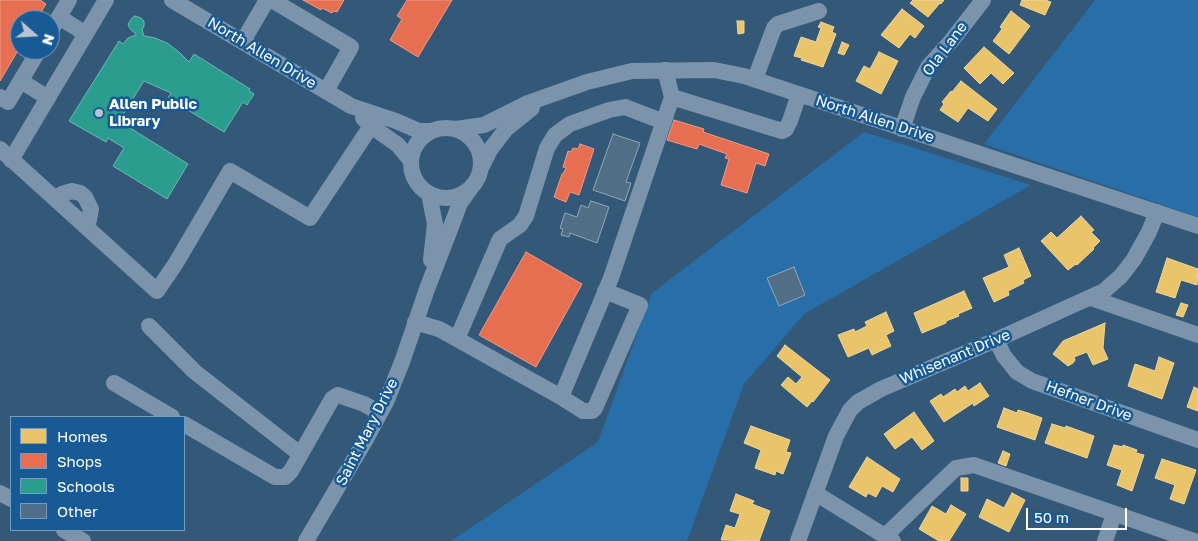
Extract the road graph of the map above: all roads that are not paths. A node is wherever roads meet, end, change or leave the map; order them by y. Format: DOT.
graph roads {
  1 [pos="69,0"];
  2 [pos="106,0"];
  3 [pos="172,0"];
  4 [pos="267,0"];
  5 [pos="272,0"];
  6 [pos="983,0"];
  7 [pos="819,11"];
  8 [pos="60,15"];
  9 [pos="60,18"];
  10 [pos="86,34"];
  11 [pos="243,41"];
  12 [pos="33,60"];
  13 [pos="665,70"];
  14 [pos="755,79"];
  15 [pos="21,81"];
  16 [pos="326,91"];
  17 [pos="799,94"];
  18 [pos="547,96"];
  19 [pos="0,97"];
  20 [pos="672,97"];
  21 [pos="48,98"];
  22 [pos="351,106"];
  23 [pos="664,122"];
  24 [pos="371,126"];
  25 [pos="456,129"];
  26 [pos="902,129"];
  27 [pos="430,131"];
  28 [pos="6,155"];
  29 [pos="411,161"];
  30 [pos="482,166"];
  31 [pos="470,189"];
  32 [pos="429,194"];
  33 [pos="1157,212"];
  34 [pos="1198,226"];
  35 [pos="427,289"];
  36 [pos="605,291"];
  37 [pos="1091,298"];
  38 [pos="416,322"];
  39 [pos="149,326"];
  40 [pos="1198,335"];
  41 [pos="457,339"];
  42 [pos="996,340"];
  43 [pos="114,383"];
  44 [pos="561,397"];
  45 [pos="380,413"];
  46 [pos="170,416"];
  47 [pos="185,425"];
  48 [pos="1198,440"];
  49 [pos="300,454"];
  50 [pos="815,493"];
  51 [pos="1114,514"];
  52 [pos="66,531"];
  53 [pos="889,538"];
  54 [pos="83,541"];
  55 [pos="306,541"];
  56 [pos="798,541"];
  57 [pos="1105,541"];
  58 [pos="1194,541"];
  1 -- 8 [label="street"];
  2 -- 10 [label="street"];
  3 -- 11 [label="street, North Allen Drive"];
  4 -- 11 [label="street"];
  5 -- 16 [label="street"];
  6 -- 26 [label="street, Ola Lane"];
  7 -- 14 [label="street"];
  9 -- 10 [label="street"];
  10 -- 21 [label="street"];
  11 -- 16 [label="street, North Allen Drive"];
  12 -- 15 [label="street"];
  13 -- 14 [label="street, North Allen Drive"];
  13 -- 18 [label="street, North Allen Drive"];
  13 -- 20 [label="street"];
  14 -- 17 [label="street, North Allen Drive"];
  15 -- 19 [label="street"];
  15 -- 21 [label="street"];
  16 -- 22 [label="street, North Allen Drive"];
  17 -- 20 [label="street"];
  17 -- 26 [label="street, North Allen Drive"];
  18 -- 25 [label="street, North Allen Drive"];
  18 -- 30 [label="street, North Allen Drive"];
  20 -- 23 [label="street"];
  21 -- 28 [label="street"];
  22 -- 24 [label="street, North Allen Drive"];
  22 -- 27 [label="street, North Allen Drive"];
  23 -- 36 [label="street"];
  23 -- 41 [label="street"];
  24 -- 28 [label="street"];
  24 -- 29 [label="street, North Allen Drive"];
  25 -- 27 [label="street"];
  25 -- 30 [label="street"];
  26 -- 33 [label="street, North Allen Drive"];
  27 -- 29 [label="street"];
  29 -- 32 [label="street"];
  30 -- 31 [label="street"];
  31 -- 32 [label="street"];
  31 -- 35 [label="street, Saint Mary Drive"];
  32 -- 35 [label="street, Saint Mary Drive"];
  33 -- 34 [label="street, North Allen Drive"];
  33 -- 37 [label="street, Whisenant Drive"];
  35 -- 38 [label="street, Saint Mary Drive"];
  36 -- 44 [label="street"];
  36 -- 44 [label="street"];
  37 -- 40 [label="street"];
  37 -- 42 [label="street, Whisenant Drive"];
  38 -- 41 [label="street"];
  38 -- 45 [label="street, Saint Mary Drive"];
  39 -- 49 [label="street"];
  41 -- 44 [label="street"];
  42 -- 48 [label="street, Hefner Drive"];
  42 -- 50 [label="street, Whisenant Drive"];
  43 -- 46 [label="street"];
  45 -- 49 [label="street"];
  45 -- 55 [label="street, Saint Mary Drive"];
  47 -- 49 [label="street"];
  50 -- 53 [label="street"];
  50 -- 56 [label="street, Whisenant Drive"];
  51 -- 53 [label="street"];
  51 -- 57 [label="street"];
  51 -- 58 [label="street"];
  52 -- 54 [label="street"];
}
